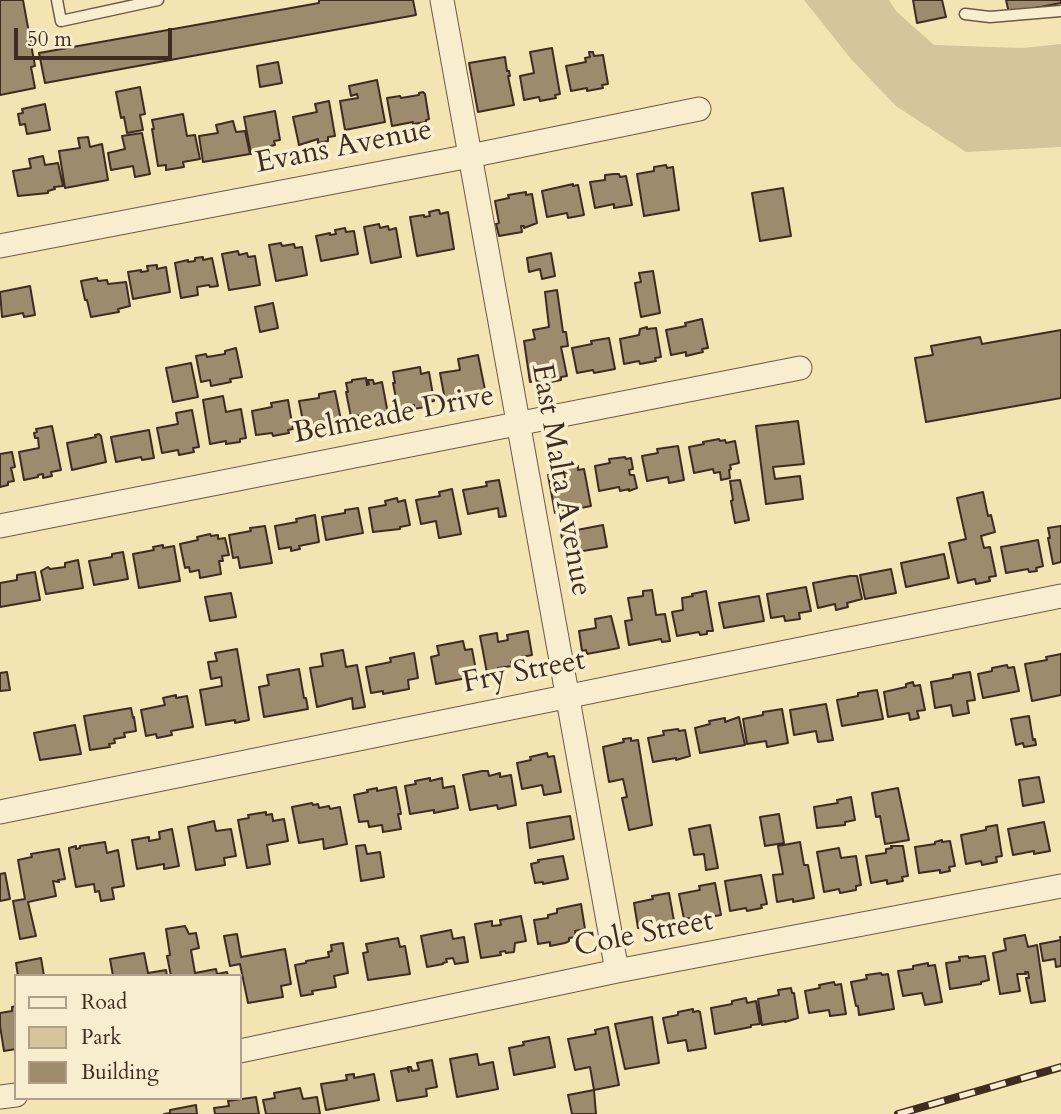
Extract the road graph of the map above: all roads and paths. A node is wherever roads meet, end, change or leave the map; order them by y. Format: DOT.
graph roads {
  1 [pos="57,0"];
  2 [pos="157,0"];
  3 [pos="442,0"];
  4 [pos="1061,11"];
  5 [pos="965,14"];
  6 [pos="699,109"];
  7 [pos="470,156"];
  8 [pos="0,246"];
  9 [pos="800,368"];
  10 [pos="518,424"];
  11 [pos="0,526"];
  12 [pos="1061,596"];
  13 [pos="568,697"];
  14 [pos="0,812"];
  15 [pos="1061,886"];
  16 [pos="617,971"];
  17 [pos="242,1051"];
  1 -- 2 [label="lane"];
  3 -- 7 [label="street, East Malta Avenue"];
  4 -- 5 [label="lane"];
  6 -- 7 [label="street, Evans Avenue"];
  7 -- 8 [label="street, Evans Avenue"];
  7 -- 10 [label="street, East Malta Avenue"];
  9 -- 10 [label="street, Belmeade Drive"];
  10 -- 11 [label="street, Belmeade Drive"];
  10 -- 13 [label="street, East Malta Avenue"];
  12 -- 13 [label="street, Fry Street"];
  13 -- 14 [label="street, Fry Street"];
  13 -- 16 [label="street, East Malta Avenue"];
  15 -- 16 [label="street, Cole Street"];
  16 -- 17 [label="street, Cole Street"];
}
